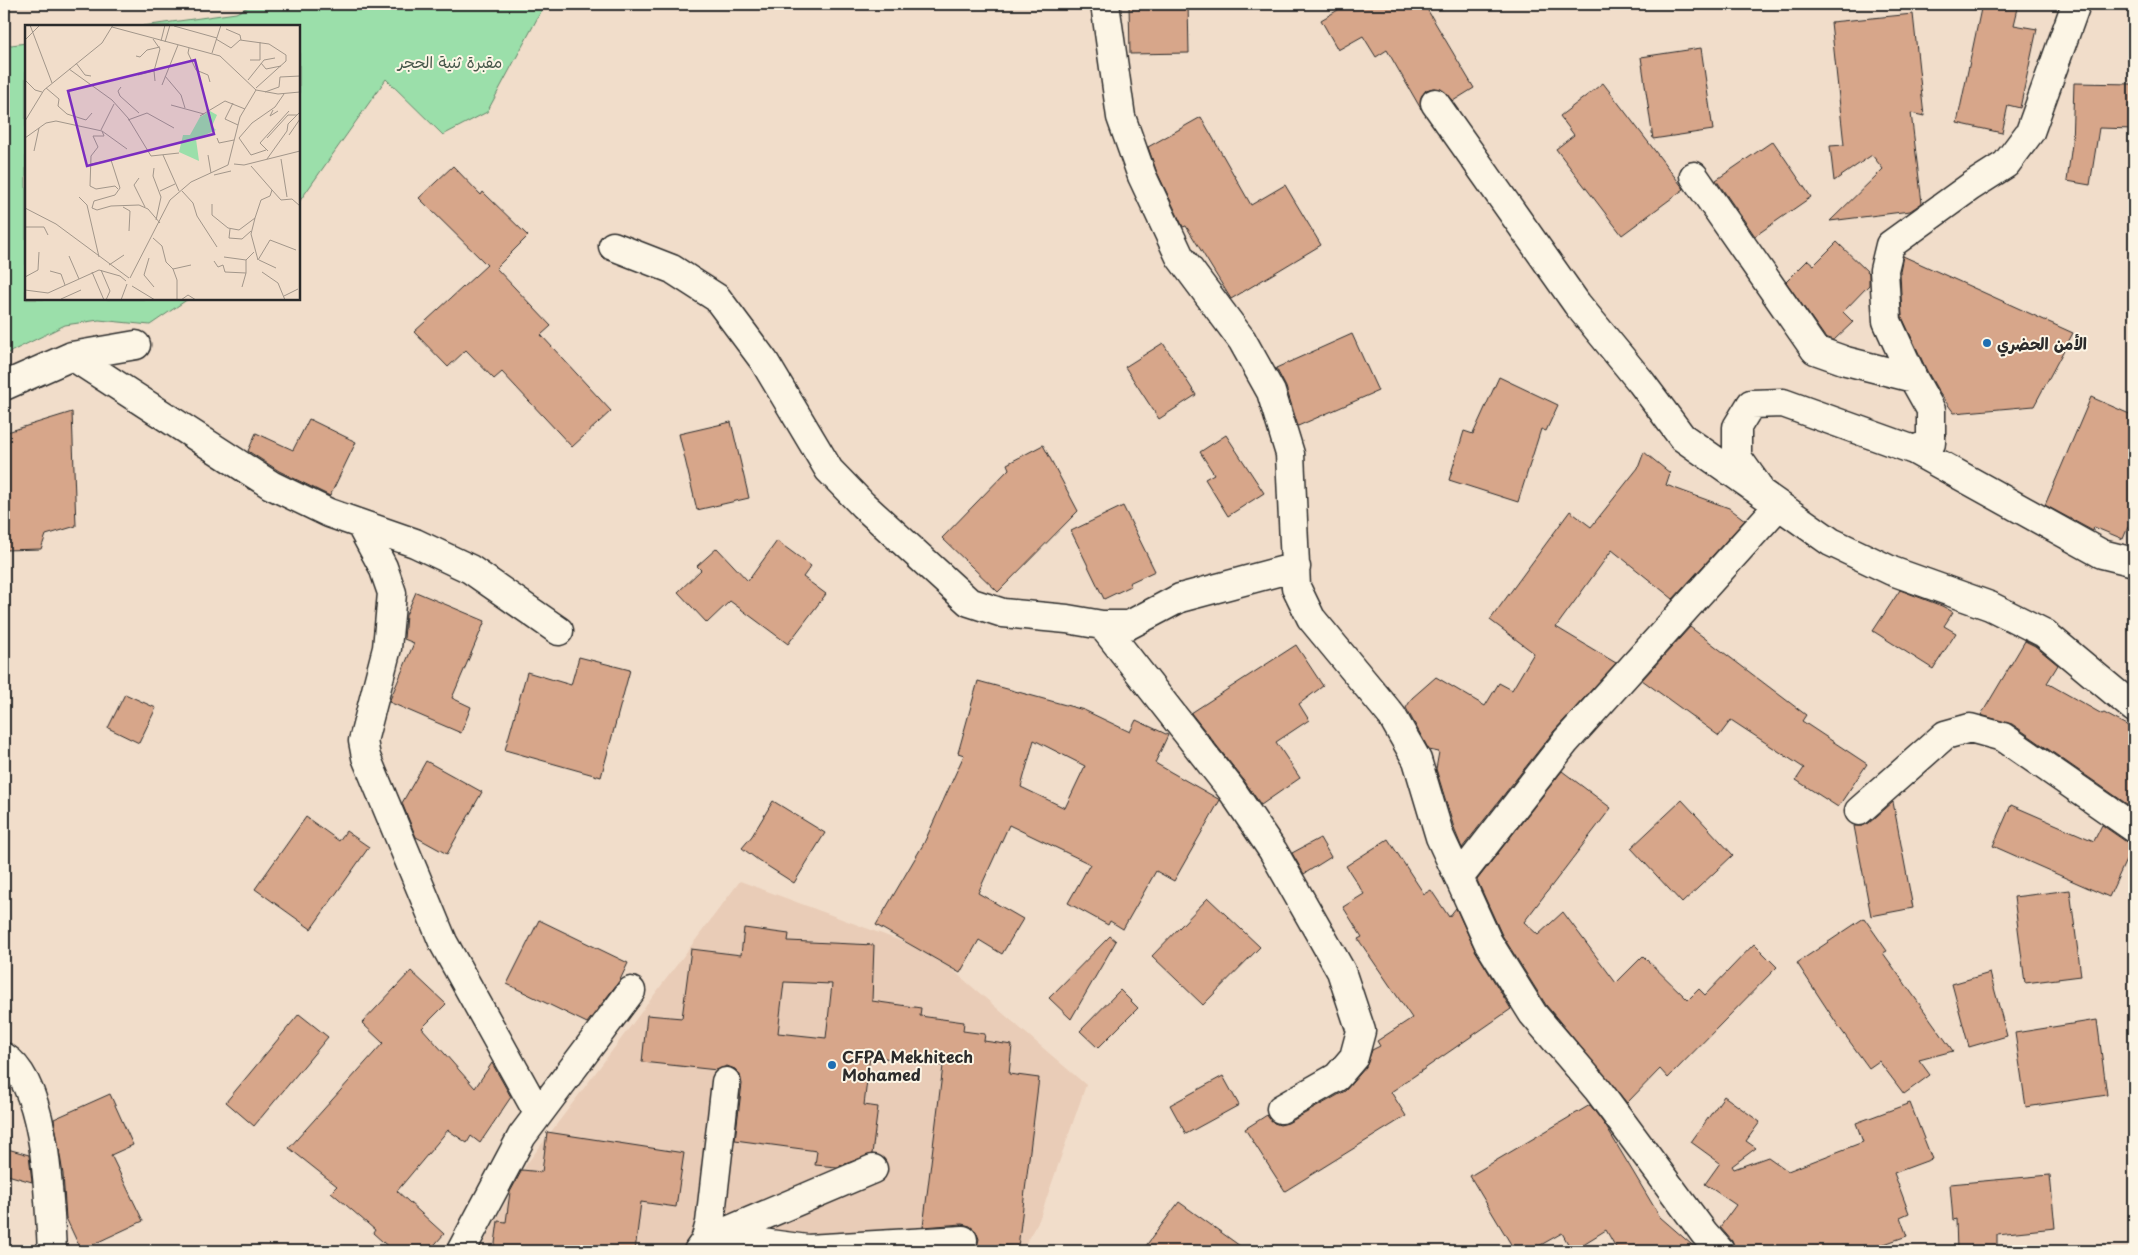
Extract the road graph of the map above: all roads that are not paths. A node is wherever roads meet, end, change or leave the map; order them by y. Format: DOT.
graph roads {
  1 [pos="1104,4"];
  2 [pos="2068,5"];
  3 [pos="1435,103"];
  4 [pos="1694,176"];
  5 [pos="613,246"];
  6 [pos="136,345"];
  7 [pos="72,356"];
  8 [pos="1913,378"];
  9 [pos="4,386"];
  10 [pos="1914,450"];
  11 [pos="1771,501"];
  12 [pos="360,524"];
  13 [pos="2134,562"];
  14 [pos="1296,567"];
  15 [pos="1102,625"];
  16 [pos="560,630"];
  17 [pos="2134,708"];
  18 [pos="1859,811"];
  19 [pos="2134,828"];
  20 [pos="1459,878"];
  21 [pos="630,991"];
  22 [pos="4,1057"];
  23 [pos="726,1082"];
  24 [pos="1281,1109"];
  25 [pos="538,1114"];
  26 [pos="873,1169"];
  27 [pos="962,1240"];
  28 [pos="702,1246"];
  29 [pos="52,1251"];
  30 [pos="461,1251"];
  31 [pos="1720,1251"];
  1 -- 14 [label="street"];
  2 -- 8 [label="street"];
  3 -- 11 [label="street"];
  4 -- 8 [label="street"];
  5 -- 15 [label="street"];
  6 -- 7 [label="street"];
  7 -- 9 [label="street"];
  7 -- 12 [label="street"];
  8 -- 10 [label="street"];
  10 -- 11 [label="street"];
  10 -- 13 [label="street"];
  11 -- 17 [label="street"];
  11 -- 20 [label="street"];
  12 -- 16 [label="street"];
  12 -- 25 [label="street"];
  14 -- 15 [label="street"];
  14 -- 20 [label="street"];
  15 -- 24 [label="street"];
  18 -- 19 [label="street"];
  20 -- 31 [label="street"];
  21 -- 25 [label="street"];
  22 -- 29 [label="street"];
  23 -- 28 [label="street"];
  25 -- 30 [label="street"];
  26 -- 28 [label="street"];
  27 -- 28 [label="street"];
}
